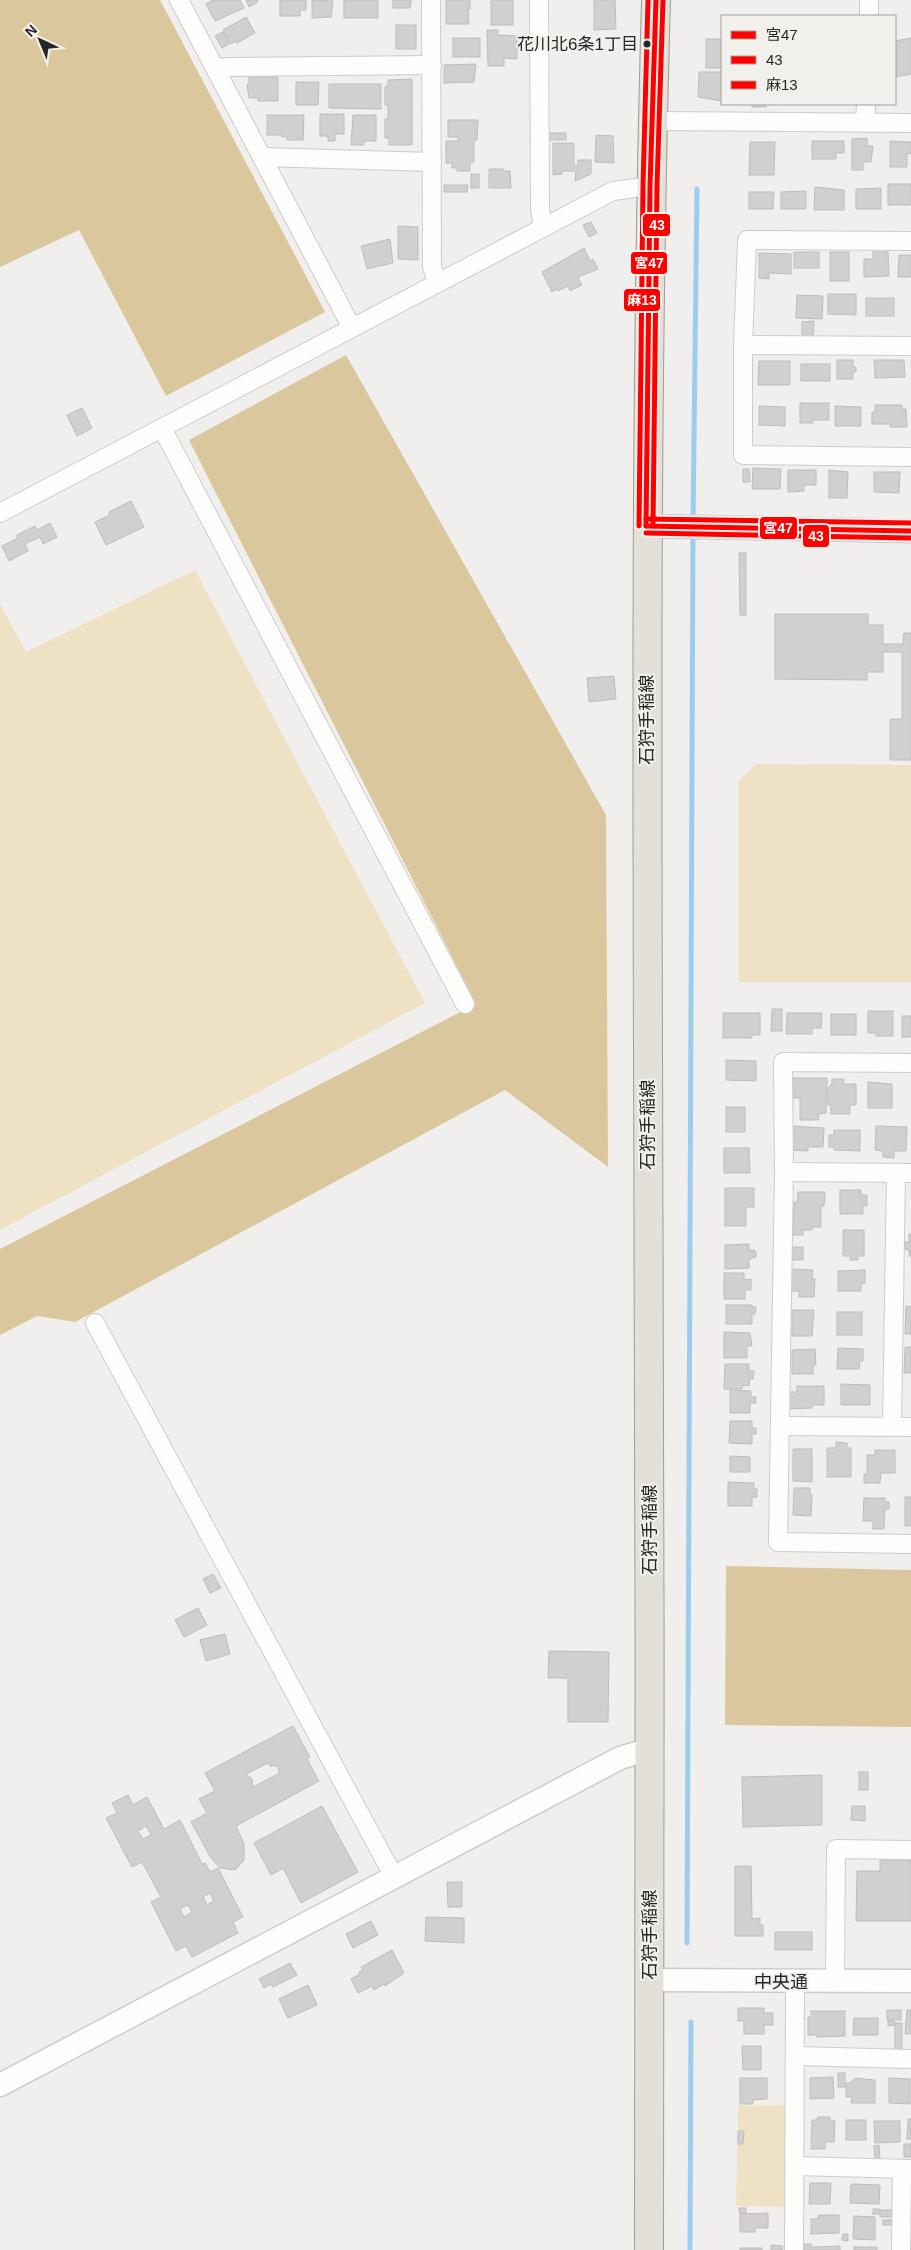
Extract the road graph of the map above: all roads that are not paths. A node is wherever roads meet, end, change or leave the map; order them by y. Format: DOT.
graph roads {
  1 [pos="179,0"];
  2 [pos="431,0"];
  3 [pos="540,0"];
  4 [pos="656,0"];
  5 [pos="869,0"];
  6 [pos="869,15"];
  7 [pos="432,65"];
  8 [pos="215,68"];
  9 [pos="866,105"];
  10 [pos="652,121"];
  11 [pos="865,123"];
  12 [pos="911,123"];
  13 [pos="262,157"];
  14 [pos="432,162"];
  15 [pos="650,186"];
  16 [pos="543,227"];
  17 [pos="911,241"];
  18 [pos="437,283"];
  19 [pos="352,328"];
  20 [pos="743,345"];
  21 [pos="911,346"];
  22 [pos="162,428"];
  23 [pos="911,457"];
  24 [pos="0,513"];
  25 [pos="646,526"];
  26 [pos="911,531"];
  27 [pos="465,1004"];
  28 [pos="911,1063"];
  29 [pos="784,1172"];
  30 [pos="904,1173"];
  31 [pos="95,1323"];
  32 [pos="780,1426"];
  33 [pos="892,1427"];
  34 [pos="911,1427"];
  35 [pos="911,1544"];
  36 [pos="650,1749"];
  37 [pos="911,1850"];
  38 [pos="394,1877"];
  39 [pos="650,1980"];
  40 [pos="795,1982"];
  41 [pos="835,1982"];
  42 [pos="911,1982"];
  43 [pos="796,2056"];
  44 [pos="911,2059"];
  45 [pos="0,2086"];
  46 [pos="795,2166"];
  47 [pos="906,2169"];
  48 [pos="649,2250"];
  49 [pos="794,2250"];
  50 [pos="901,2250"];
  1 -- 8 [label="street"];
  2 -- 7 [label="street"];
  3 -- 16 [label="street"];
  4 -- 10 [label="main road, 石狩手稲線"];
  5 -- 6 [label="street"];
  7 -- 8 [label="street"];
  7 -- 14 [label="street"];
  8 -- 13 [label="street"];
  9 -- 11 [label="street"];
  10 -- 11 [label="street"];
  10 -- 15 [label="main road, 石狩手稲線"];
  11 -- 12 [label="street"];
  13 -- 14 [label="street"];
  13 -- 19 [label="street"];
  14 -- 18 [label="street"];
  15 -- 16 [label="street"];
  15 -- 25 [label="main road, 石狩手稲線"];
  16 -- 18 [label="street"];
  17 -- 20 [label="street"];
  18 -- 19 [label="street"];
  19 -- 22 [label="street"];
  20 -- 21 [label="street"];
  20 -- 23 [label="street"];
  22 -- 24 [label="street"];
  22 -- 27 [label="street"];
  25 -- 26 [label="street"];
  25 -- 36 [label="main road, 石狩手稲線"];
  28 -- 29 [label="street"];
  29 -- 30 [label="street"];
  29 -- 32 [label="street"];
  30 -- 33 [label="street"];
  31 -- 38 [label="street"];
  32 -- 33 [label="street"];
  32 -- 35 [label="street"];
  33 -- 34 [label="street"];
  36 -- 38 [label="street"];
  36 -- 39 [label="main road, 石狩手稲線"];
  37 -- 41 [label="street"];
  38 -- 45 [label="street"];
  39 -- 40 [label="street, 中央通"];
  39 -- 48 [label="main road, 石狩手稲線"];
  40 -- 41 [label="street, 中央通"];
  40 -- 43 [label="street"];
  41 -- 42 [label="street, 中央通"];
  43 -- 44 [label="street"];
  43 -- 46 [label="street"];
  46 -- 47 [label="street"];
  46 -- 49 [label="street"];
  47 -- 50 [label="street"];
}
